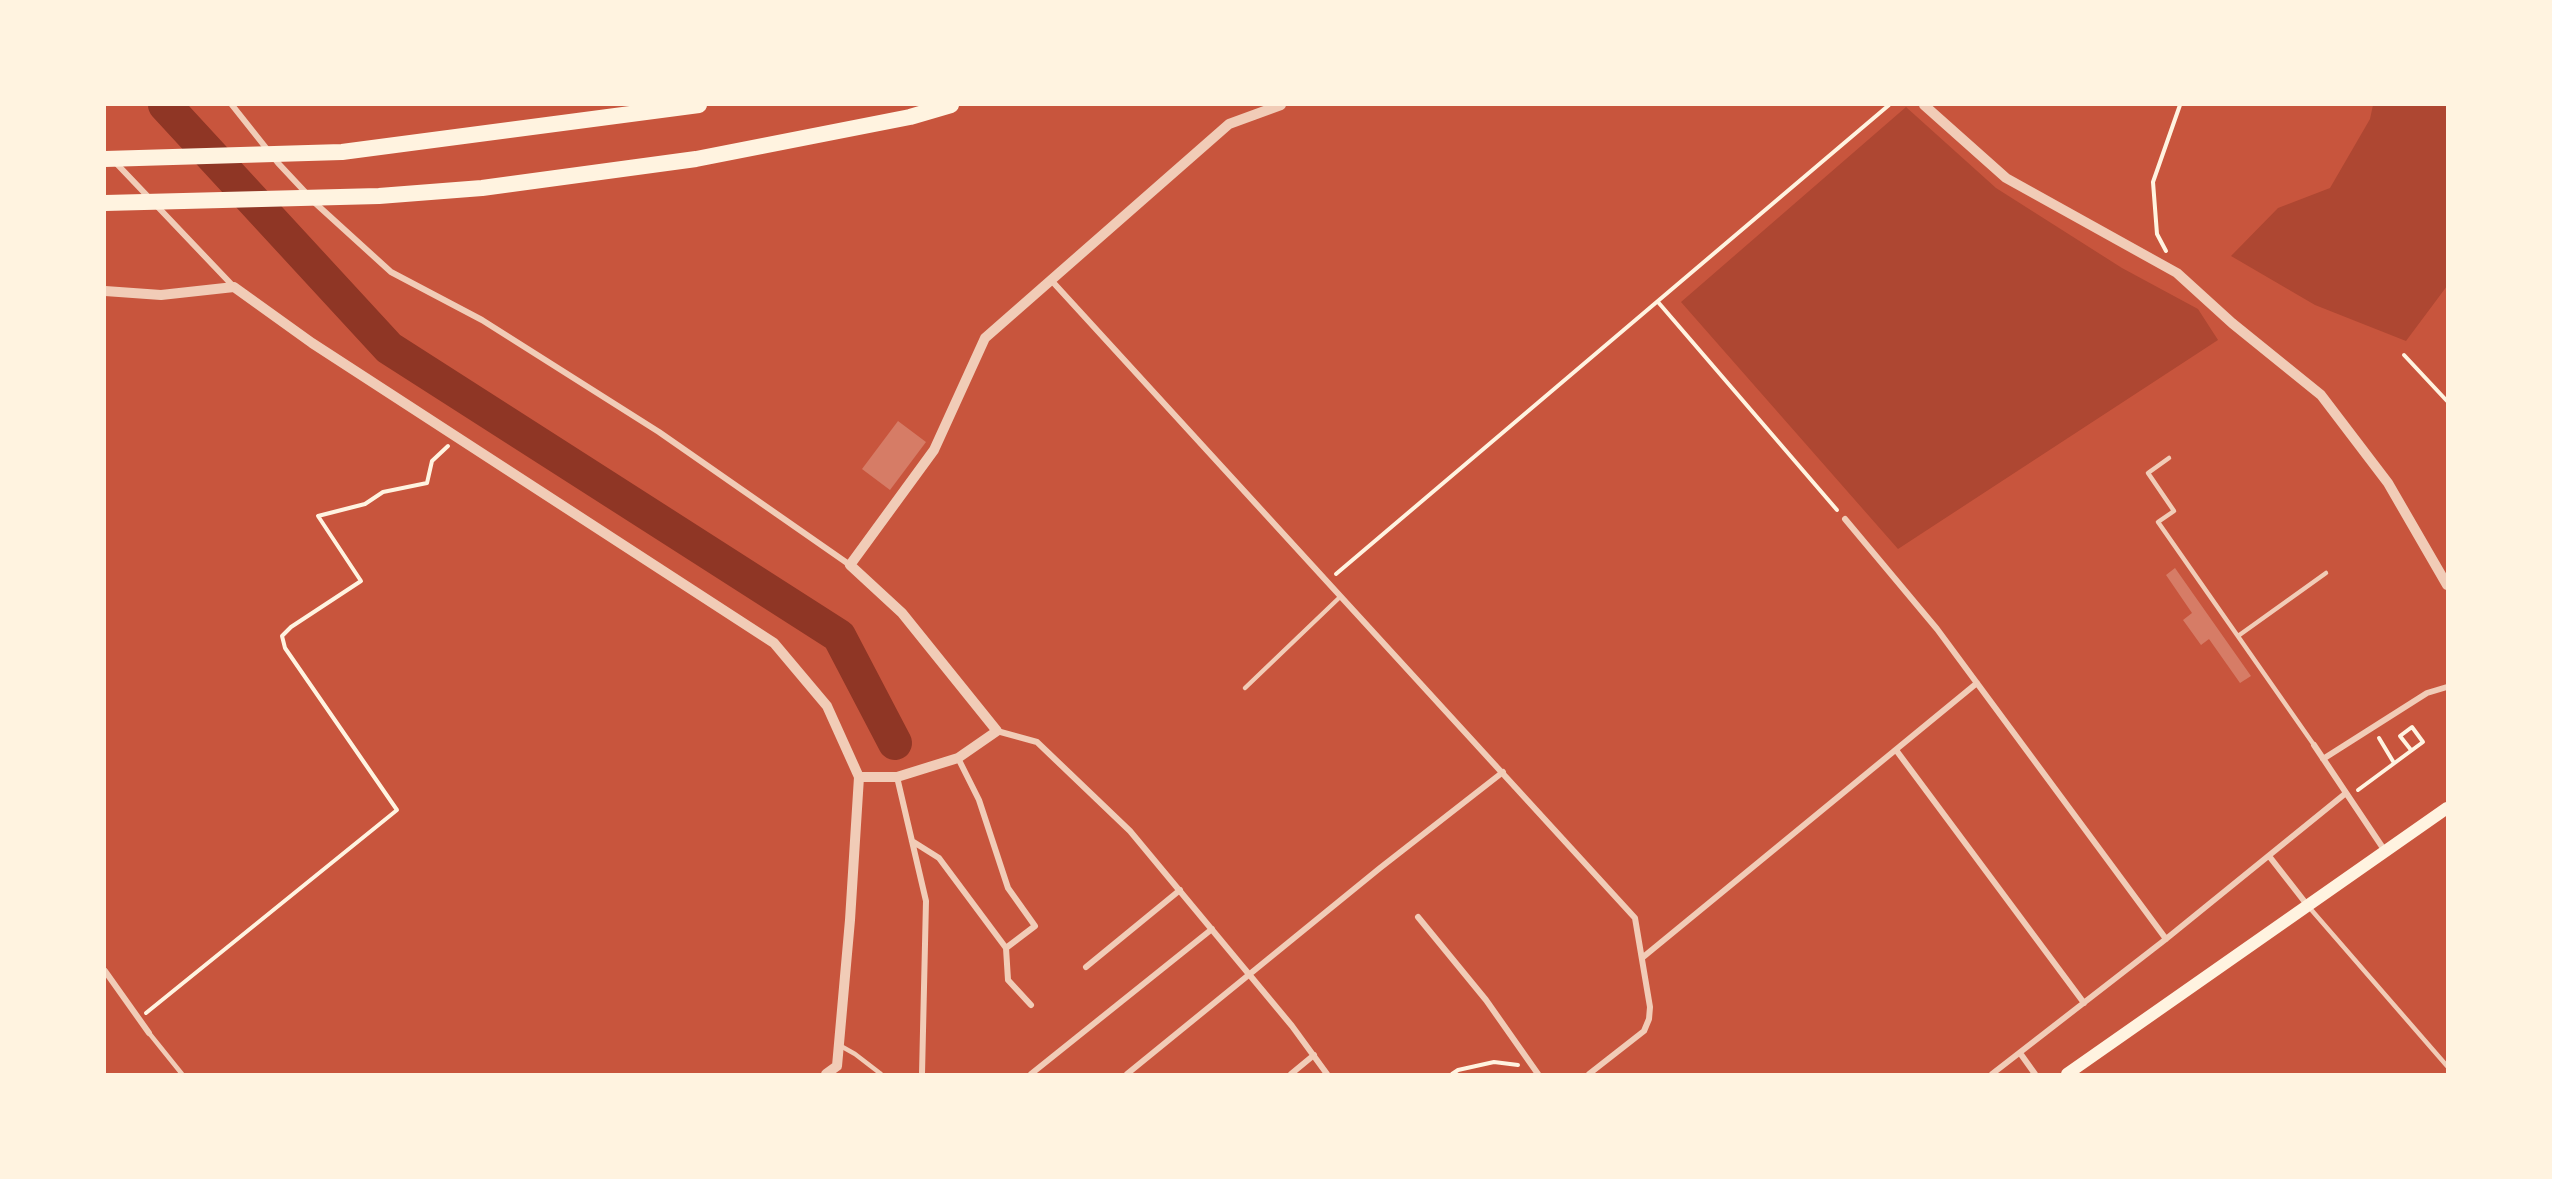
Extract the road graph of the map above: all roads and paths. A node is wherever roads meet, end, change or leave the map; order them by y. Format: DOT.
graph roads {
  1 [pos="232,105"];
  2 [pos="699,105"];
  3 [pos="951,105"];
  4 [pos="1281,105"];
  5 [pos="1889,105"];
  6 [pos="1924,105"];
  7 [pos="2180,105"];
  8 [pos="105,152"];
  9 [pos="105,159"];
  10 [pos="105,203"];
  11 [pos="2177,273"];
  12 [pos="1051,280"];
  13 [pos="234,287"];
  14 [pos="105,291"];
  15 [pos="1658,302"];
  16 [pos="2404,356"];
  17 [pos="2447,401"];
  18 [pos="457,436"];
  19 [pos="2169,458"];
  20 [pos="1845,519"];
  21 [pos="850,565"];
  22 [pos="2326,573"];
  23 [pos="1326,583"];
  24 [pos="2447,585"];
  25 [pos="1340,597"];
  26 [pos="2238,636"];
  27 [pos="1977,683"];
  28 [pos="2447,687"];
  29 [pos="1245,688"];
  30 [pos="2372,728"];
  31 [pos="997,731"];
  32 [pos="2314,745"];
  33 [pos="1896,750"];
  34 [pos="2411,750"];
  35 [pos="958,758"];
  36 [pos="2323,759"];
  37 [pos="2394,763"];
  38 [pos="1503,772"];
  39 [pos="859,777"];
  40 [pos="897,777"];
  41 [pos="2348,795"];
  42 [pos="2447,808"];
  43 [pos="912,841"];
  44 [pos="2386,851"];
  45 [pos="2269,856"];
  46 [pos="1180,890"];
  47 [pos="2308,906"];
  48 [pos="1418,917"];
  49 [pos="1212,929"];
  50 [pos="2166,939"];
  51 [pos="1006,948"];
  52 [pos="1642,958"];
  53 [pos="1086,967"];
  54 [pos="105,971"];
  55 [pos="1250,975"];
  56 [pos="2084,1003"];
  57 [pos="1031,1005"];
  58 [pos="139,1019"];
  59 [pos="149,1033"];
  60 [pos="839,1045"];
  61 [pos="2020,1053"];
  62 [pos="1314,1055"];
  63 [pos="1533,1066"];
  64 [pos="2447,1066"];
  65 [pos="182,1074"];
  66 [pos="826,1074"];
  67 [pos="881,1074"];
  68 [pos="922,1074"];
  69 [pos="1031,1074"];
  70 [pos="1126,1074"];
  71 [pos="1291,1074"];
  72 [pos="1327,1074"];
  73 [pos="1452,1074"];
  74 [pos="1538,1074"];
  75 [pos="1589,1074"];
  76 [pos="1992,1074"];
  77 [pos="2035,1074"];
  78 [pos="2067,1074"];
  1 -- 21 [label="street"];
  2 -- 9 [label="highway"];
  3 -- 10 [label="highway"];
  4 -- 12 [label="street"];
  5 -- 15 [label="path"];
  6 -- 11 [label="street"];
  7 -- 11 [label="path"];
  8 -- 13 [label="street"];
  11 -- 24 [label="street"];
  12 -- 21 [label="street"];
  12 -- 23 [label="street"];
  13 -- 14 [label="street"];
  13 -- 18 [label="street"];
  15 -- 20 [label="path"];
  15 -- 23 [label="path"];
  16 -- 17 [label="path"];
  18 -- 39 [label="street"];
  18 -- 58 [label="path"];
  19 -- 26 [label="lane"];
  20 -- 27 [label="street"];
  21 -- 31 [label="street"];
  22 -- 26 [label="lane"];
  23 -- 25 [label="street"];
  25 -- 29 [label="lane"];
  25 -- 38 [label="street"];
  26 -- 32 [label="lane"];
  27 -- 33 [label="street"];
  27 -- 50 [label="street"];
  28 -- 30 [label="street"];
  30 -- 36 [label="street"];
  30 -- 37 [label="path"];
  31 -- 35 [label="street"];
  31 -- 46 [label="street"];
  32 -- 36 [label="street"];
  33 -- 52 [label="street"];
  33 -- 56 [label="street"];
  34 -- 34 [label="path"];
  34 -- 37 [label="path"];
  35 -- 40 [label="street"];
  35 -- 51 [label="street"];
  36 -- 41 [label="street"];
  37 -- 41 [label="path"];
  38 -- 52 [label="street"];
  38 -- 55 [label="street"];
  39 -- 40 [label="street"];
  39 -- 60 [label="street"];
  40 -- 43 [label="street"];
  41 -- 44 [label="street"];
  41 -- 45 [label="street"];
  42 -- 44 [label="main road"];
  43 -- 51 [label="street"];
  43 -- 68 [label="street"];
  44 -- 47 [label="main road"];
  45 -- 47 [label="street"];
  45 -- 50 [label="street"];
  46 -- 49 [label="street"];
  46 -- 53 [label="street"];
  47 -- 64 [label="lane"];
  47 -- 78 [label="main road"];
  48 -- 63 [label="street"];
  49 -- 55 [label="street"];
  49 -- 69 [label="street"];
  50 -- 56 [label="street"];
  51 -- 57 [label="street"];
  52 -- 75 [label="street"];
  54 -- 58 [label="street"];
  55 -- 62 [label="street"];
  55 -- 70 [label="street"];
  56 -- 61 [label="street"];
  58 -- 59 [label="street"];
  59 -- 65 [label="lane"];
  60 -- 66 [label="street"];
  60 -- 67 [label="lane"];
  61 -- 76 [label="street"];
  61 -- 77 [label="street"];
  62 -- 71 [label="street"];
  62 -- 72 [label="street"];
  63 -- 73 [label="path"];
  63 -- 74 [label="street"];
}
